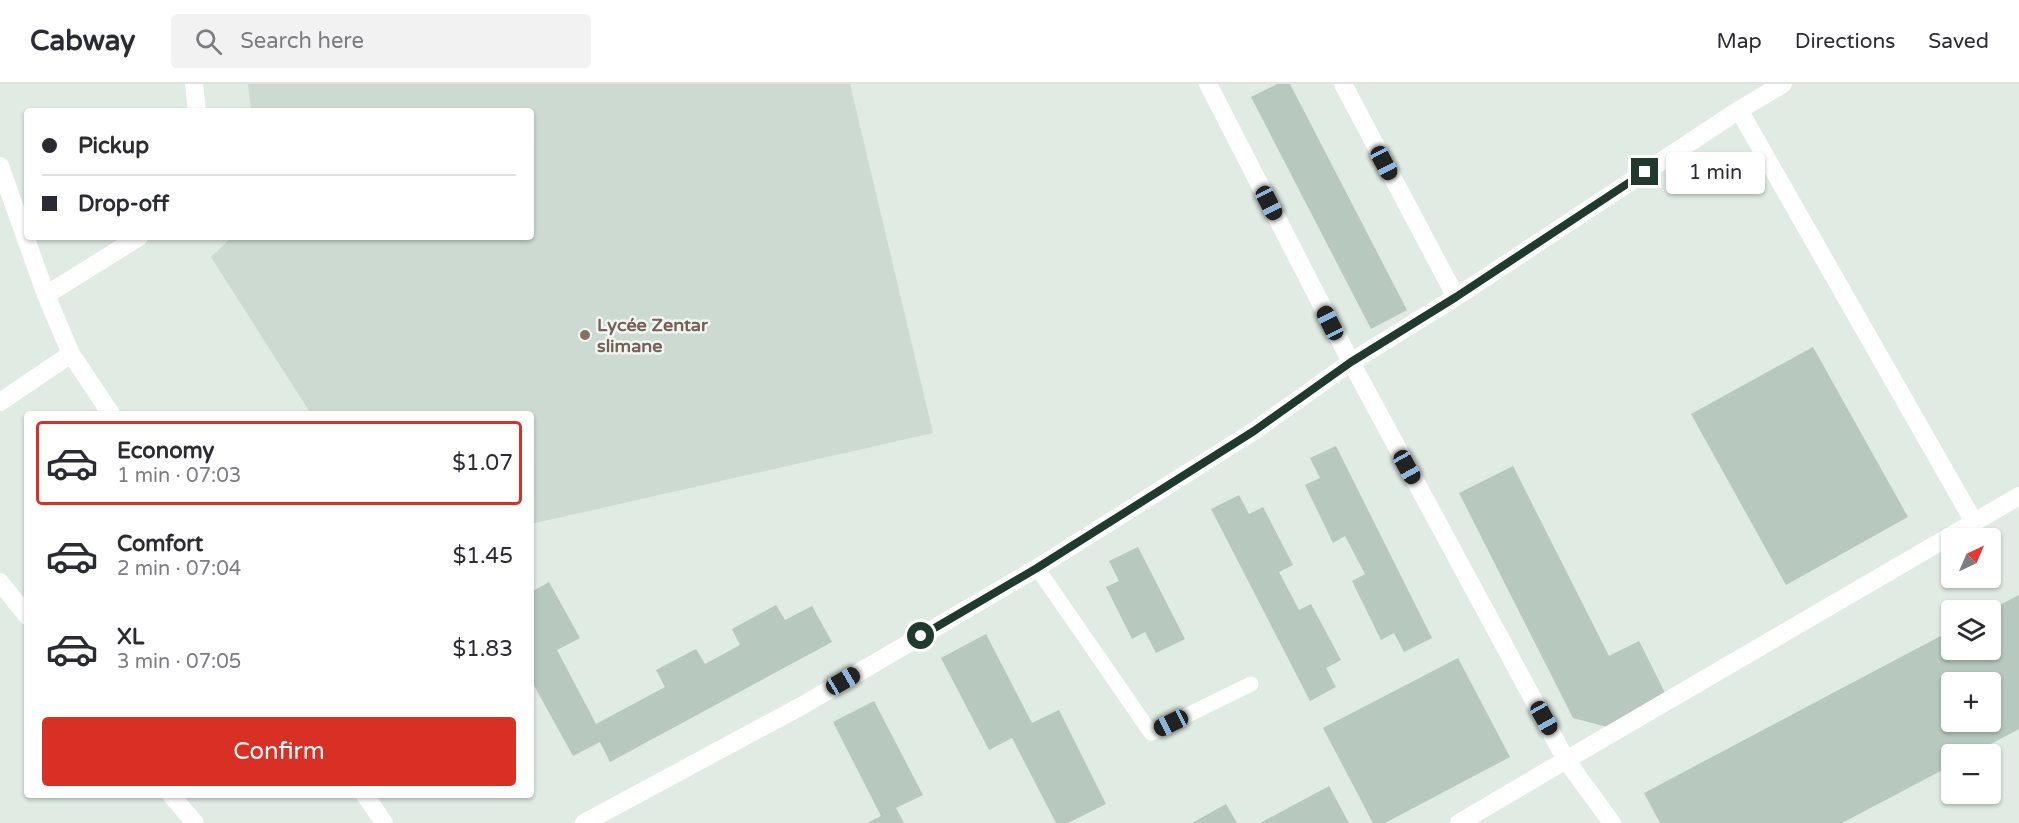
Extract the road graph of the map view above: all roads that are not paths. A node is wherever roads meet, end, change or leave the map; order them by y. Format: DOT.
graph roads {
  1 [pos="194,84"];
  2 [pos="1208,84"];
  3 [pos="1342,84"];
  4 [pos="1784,84"];
  5 [pos="197,108"];
  6 [pos="1739,110"];
  7 [pos="0,166"];
  8 [pos="24,233"];
  9 [pos="26,240"];
  10 [pos="134,240"];
  11 [pos="46,295"];
  12 [pos="1456,297"];
  13 [pos="71,354"];
  14 [pos="1351,362"];
  15 [pos="0,402"];
  16 [pos="109,411"];
  17 [pos="2019,496"];
  18 [pos="1974,522"];
  19 [pos="1037,568"];
  20 [pos="0,582"];
  21 [pos="24,612"];
  22 [pos="1251,684"];
  23 [pos="1566,760"];
  24 [pos="174,798"];
  25 [pos="367,798"];
  26 [pos="195,823"];
  27 [pos="384,823"];
  28 [pos="584,823"];
  29 [pos="1459,823"];
  30 [pos="1612,823"];
  1 -- 5 [label="street"];
  2 -- 14 [label="street"];
  3 -- 12 [label="street"];
  4 -- 6 [label="street"];
  6 -- 12 [label="street"];
  6 -- 18 [label="street"];
  7 -- 8 [label="street"];
  9 -- 11 [label="street"];
  10 -- 11 [label="street"];
  11 -- 13 [label="street"];
  12 -- 14 [label="street"];
  13 -- 15 [label="street"];
  13 -- 16 [label="street"];
  14 -- 19 [label="street"];
  14 -- 23 [label="street"];
  17 -- 18 [label="street"];
  18 -- 23 [label="street"];
  19 -- 22 [label="lane"];
  19 -- 28 [label="street"];
  20 -- 21 [label="street"];
  23 -- 29 [label="street"];
  23 -- 30 [label="street"];
  24 -- 26 [label="street"];
  25 -- 27 [label="street"];
}
